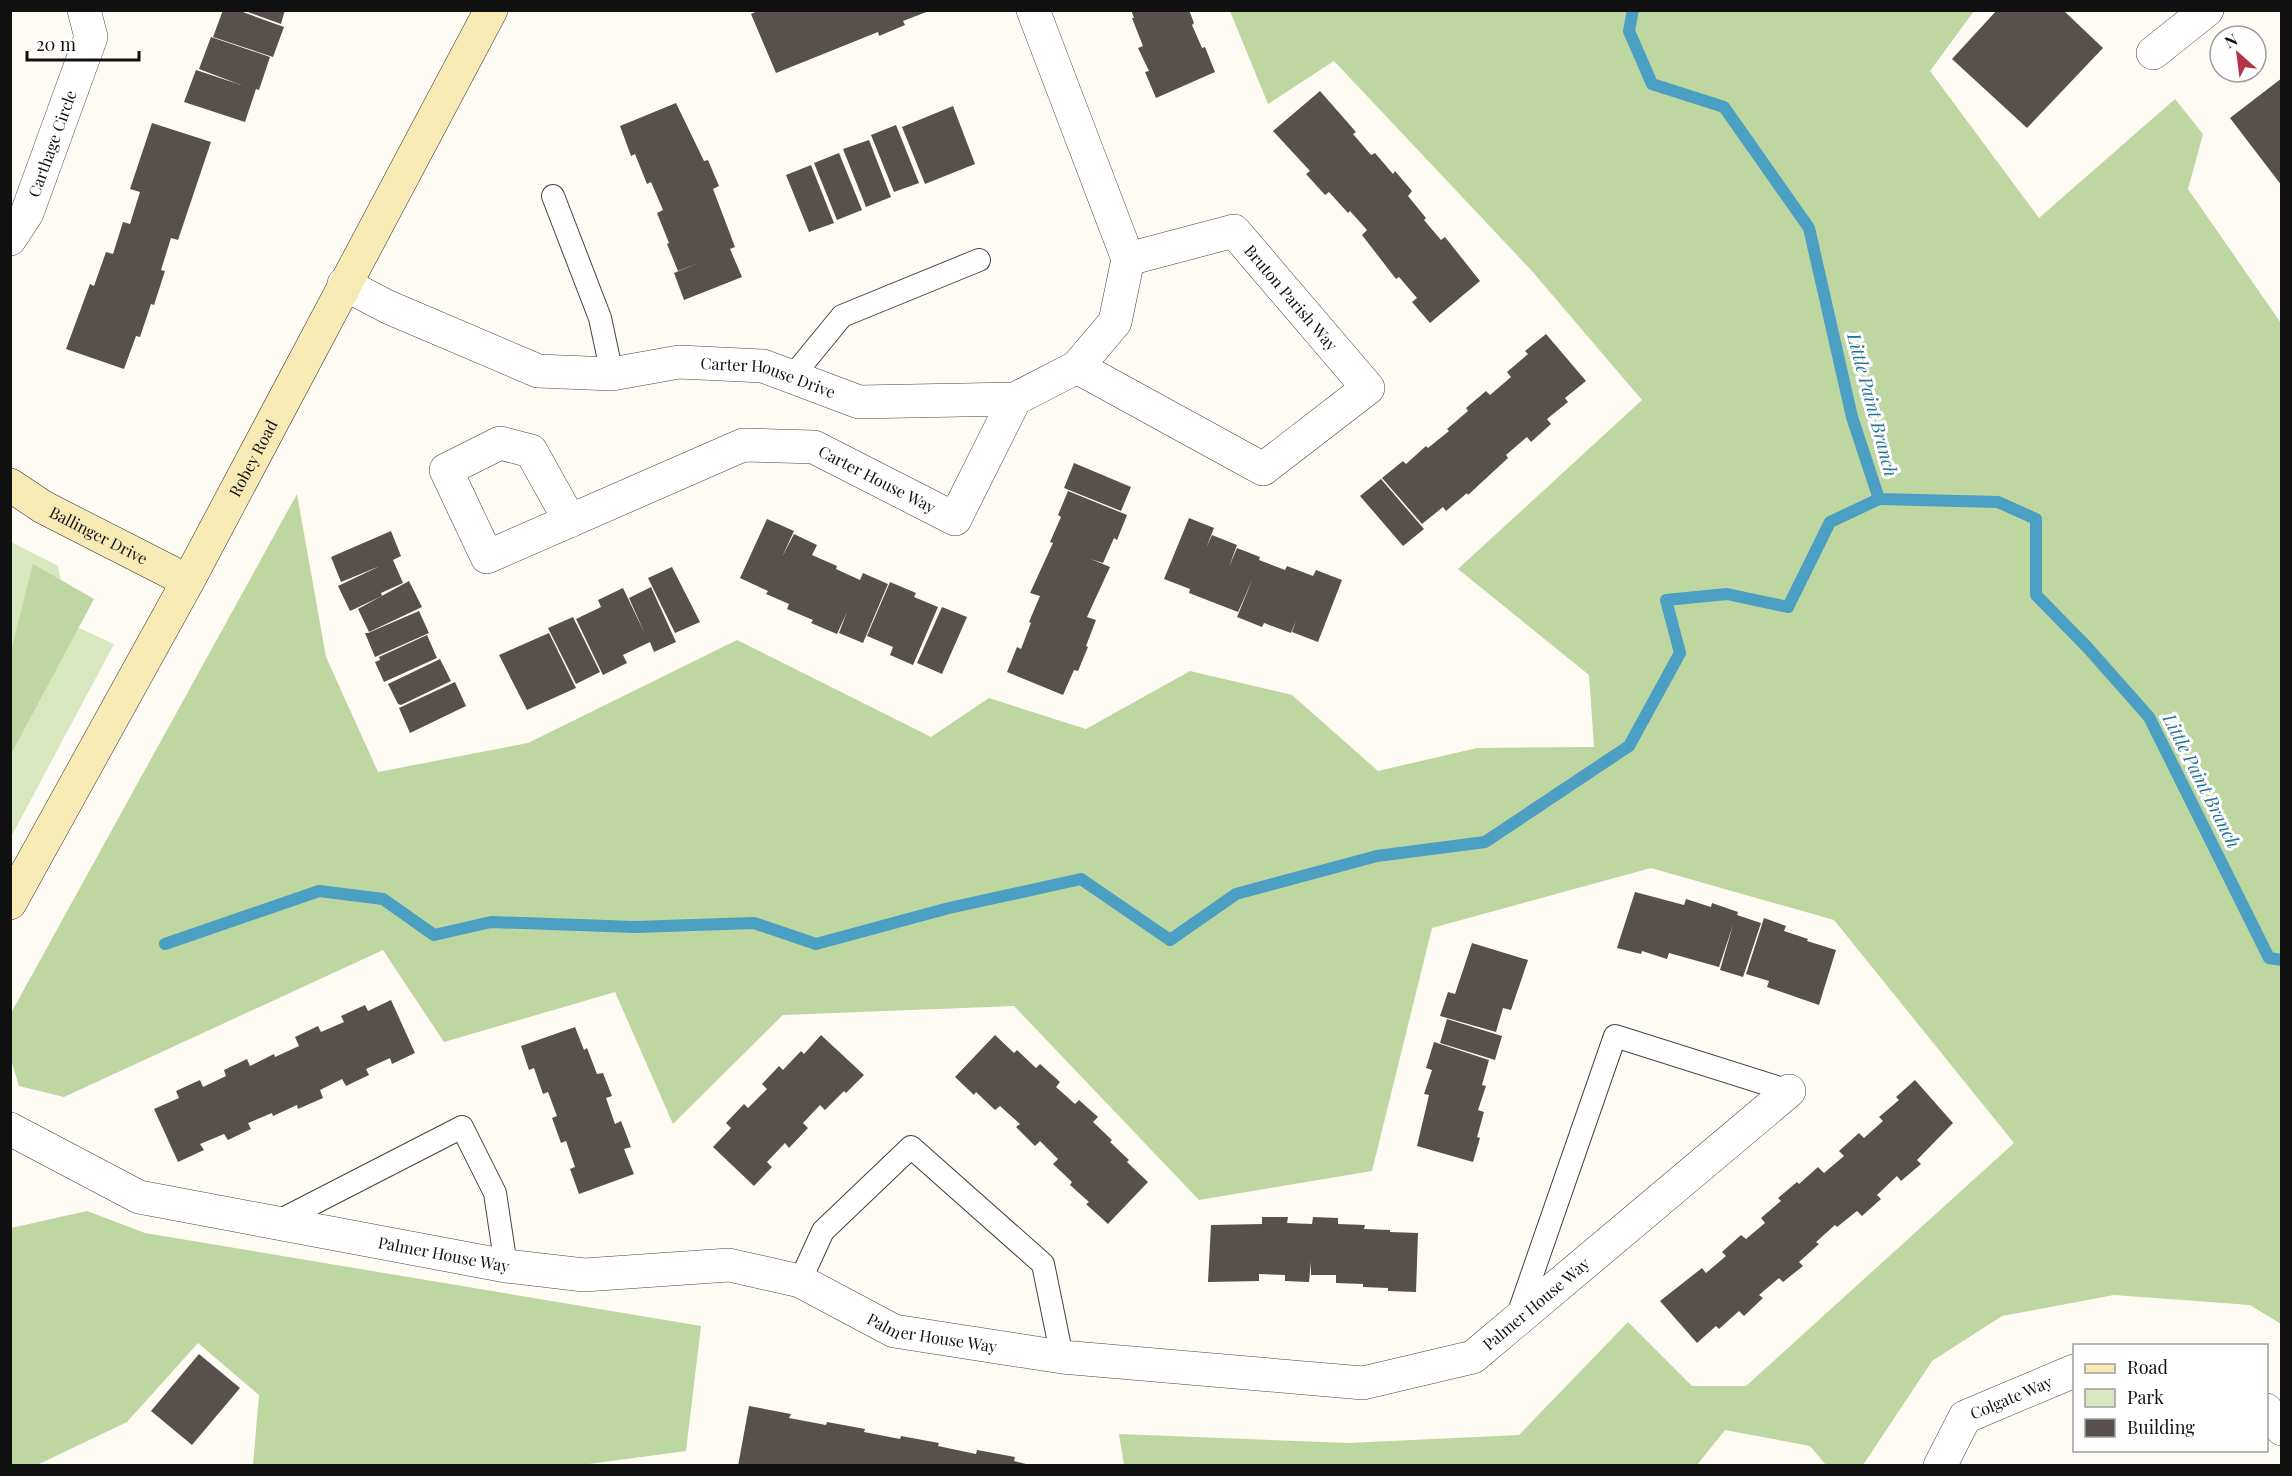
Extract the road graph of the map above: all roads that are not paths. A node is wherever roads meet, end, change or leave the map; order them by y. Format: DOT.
graph roads {
  1 [pos="84,10"];
  2 [pos="491,10"];
  3 [pos="1033,10"];
  4 [pos="2207,10"];
  5 [pos="2153,53"];
  6 [pos="553,196"];
  7 [pos="10,239"];
  8 [pos="1128,259"];
  9 [pos="979,260"];
  10 [pos="344,284"];
  11 [pos="1077,367"];
  12 [pos="612,374"];
  13 [pos="792,377"];
  14 [pos="1015,399"];
  15 [pos="10,485"];
  16 [pos="570,521"];
  17 [pos="188,581"];
  18 [pos="10,903"];
  19 [pos="1789,1091"];
  20 [pos="10,1130"];
  21 [pos="277,1222"];
  22 [pos="506,1266"];
  23 [pos="800,1281"];
  24 [pos="1516,1321"];
  25 [pos="1062,1357"];
  26 [pos="2073,1371"];
  27 [pos="2268,1412"];
  28 [pos="2282,1429"];
  29 [pos="1940,1466"];
  1 -- 7 [label="street, Carthage Circle"];
  2 -- 10 [label="street, Robey Road"];
  3 -- 8 [label="street"];
  4 -- 5 [label="street"];
  6 -- 12 [label="lane"];
  8 -- 11 [label="street, Carter House Drive"];
  8 -- 11 [label="street, Bruton Parish Way"];
  9 -- 13 [label="lane"];
  10 -- 12 [label="street, Carter House Drive"];
  10 -- 17 [label="street, Robey Road"];
  11 -- 14 [label="street, Carter House Drive"];
  12 -- 13 [label="street, Carter House Drive"];
  13 -- 14 [label="street, Carter House Drive"];
  14 -- 16 [label="street, Carter House Way"];
  15 -- 17 [label="street, Ballinger Drive"];
  17 -- 18 [label="street, Robey Road"];
  19 -- 24 [label="street, Palmer House Way"];
  19 -- 24 [label="lane"];
  20 -- 21 [label="street, Palmer House Way"];
  21 -- 22 [label="street, Palmer House Way"];
  21 -- 22 [label="lane"];
  22 -- 23 [label="street, Palmer House Way"];
  23 -- 25 [label="street, Palmer House Way"];
  23 -- 25 [label="lane"];
  24 -- 25 [label="street, Palmer House Way"];
  26 -- 29 [label="street, Colgate Way"];
  27 -- 28 [label="street"];
}
